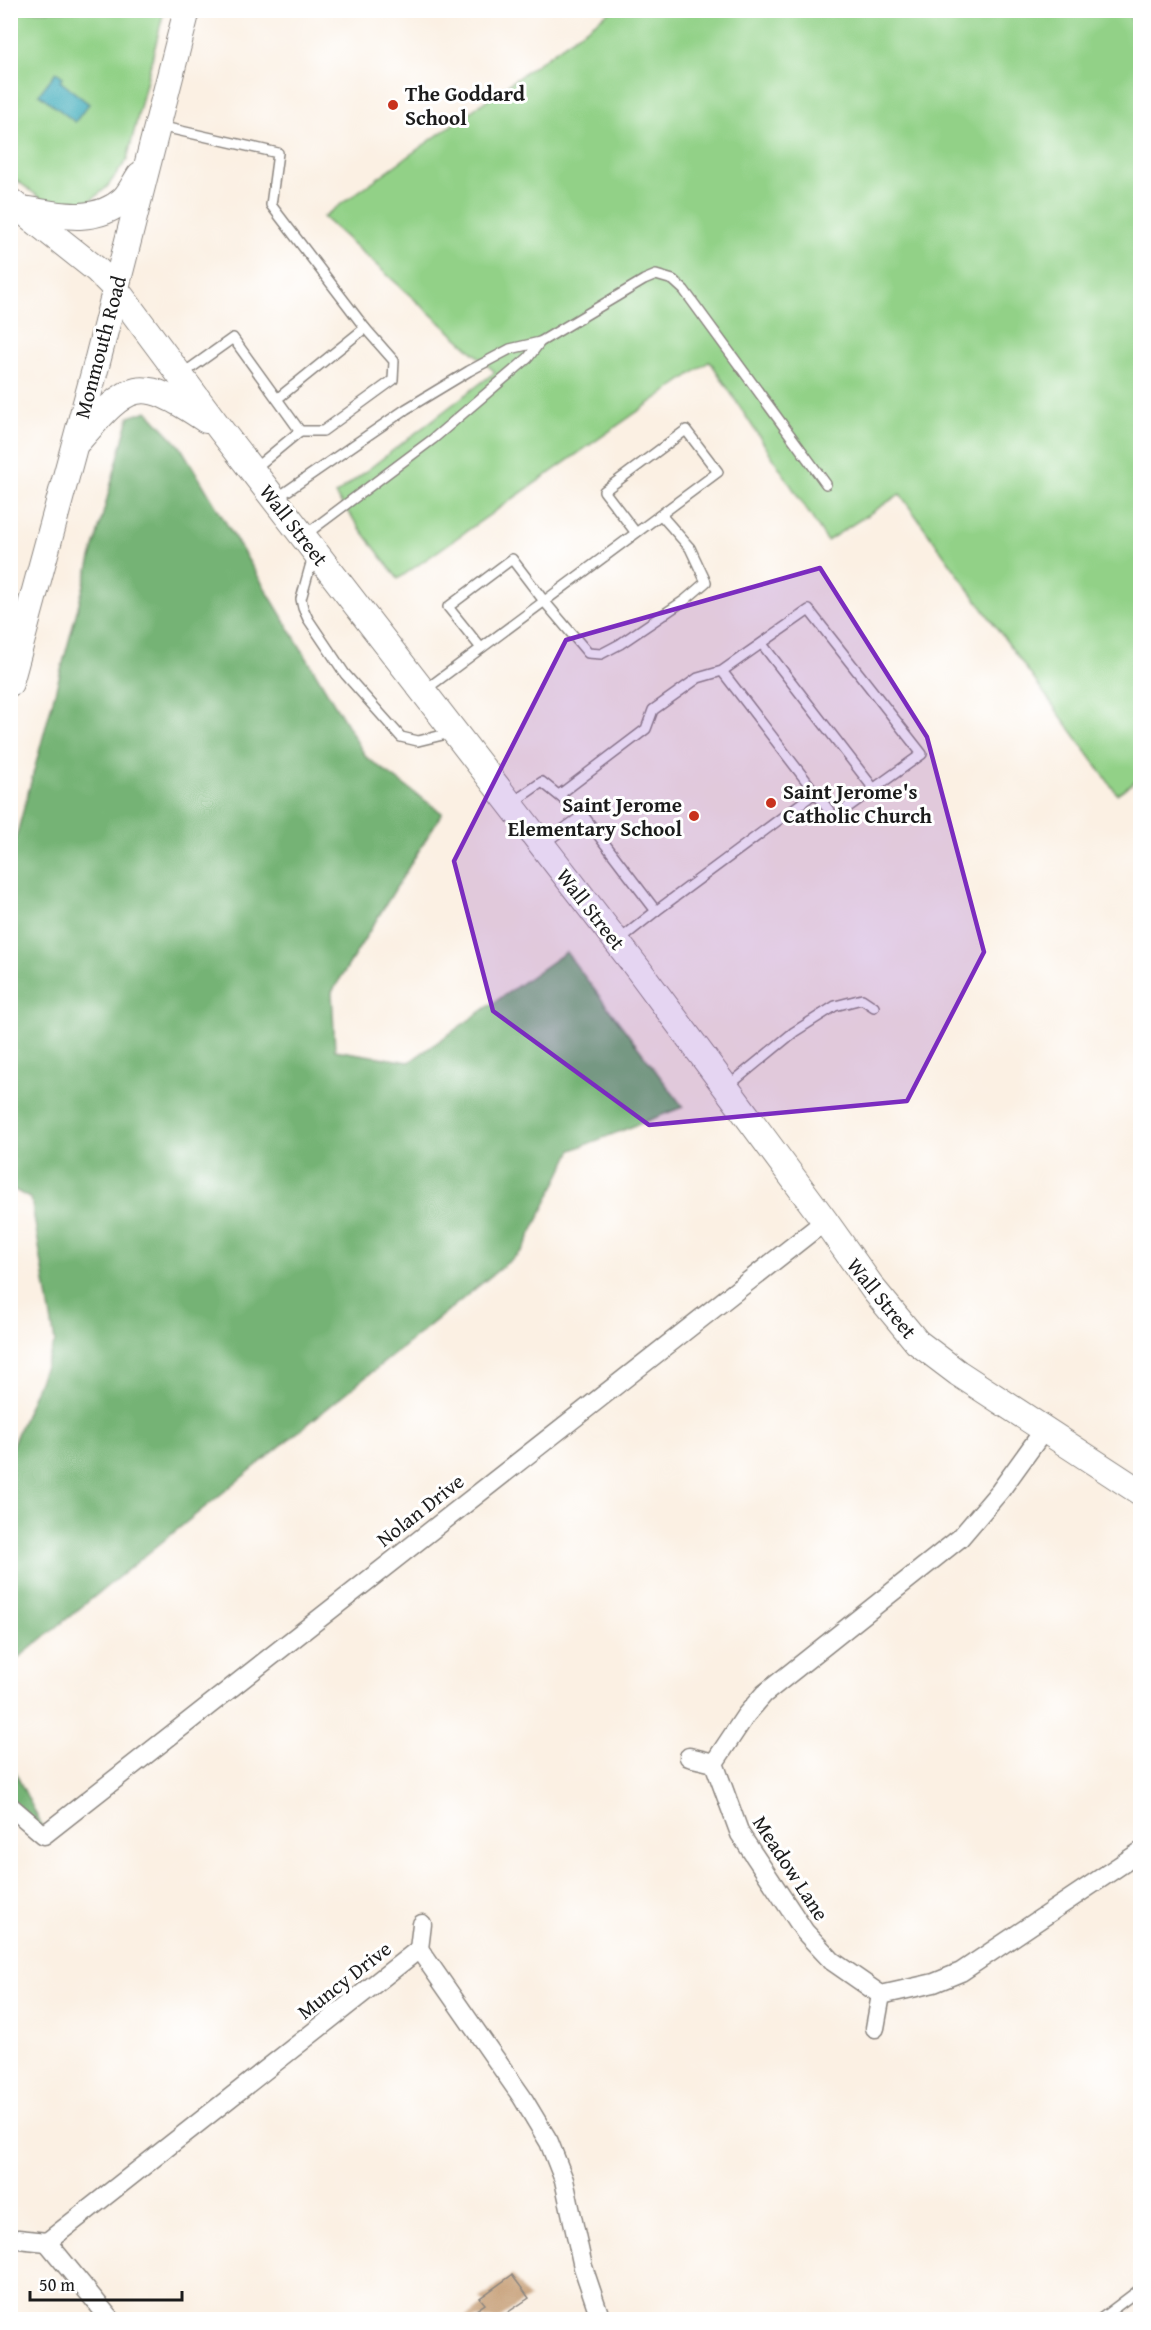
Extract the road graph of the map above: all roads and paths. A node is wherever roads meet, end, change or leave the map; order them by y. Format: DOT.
graph roads {
  1 [pos="187,10"];
  2 [pos="157,125"];
  3 [pos="148,162"];
  4 [pos="16,205"];
  5 [pos="115,288"];
  6 [pos="365,328"];
  7 [pos="540,342"];
  8 [pos="180,375"];
  9 [pos="277,399"];
  10 [pos="220,429"];
  11 [pos="300,431"];
  12 [pos="74,445"];
  13 [pos="253,471"];
  14 [pos="826,484"];
  15 [pos="275,500"];
  16 [pos="661,515"];
  17 [pos="636,533"];
  18 [pos="309,543"];
  19 [pos="544,602"];
  20 [pos="20,612"];
  21 [pos="762,644"];
  22 [pos="481,648"];
  23 [pos="722,671"];
  24 [pos="10,683"];
  25 [pos="423,691"];
  26 [pos="454,732"];
  27 [pos="874,789"];
  28 [pos="815,793"];
  29 [pos="559,795"];
  30 [pos="510,804"];
  31 [pos="583,815"];
  32 [pos="542,845"];
  33 [pos="656,911"];
  34 [pos="617,942"];
  35 [pos="874,1007"];
  36 [pos="726,1088"];
  37 [pos="825,1221"];
  38 [pos="1044,1430"];
  39 [pos="1140,1492"];
  40 [pos="689,1756"];
  41 [pos="714,1763"];
  42 [pos="10,1806"];
  43 [pos="1140,1852"];
  44 [pos="422,1924"];
  45 [pos="419,1949"];
  46 [pos="881,1995"];
  47 [pos="875,2028"];
  48 [pos="18,2239"];
  49 [pos="47,2242"];
  50 [pos="1140,2289"];
  51 [pos="111,2319"];
  52 [pos="601,2319"];
  53 [pos="1099,2319"];
  1 -- 2 [label="street, Monmouth Road"];
  2 -- 3 [label="street, Monmouth Road"];
  2 -- 6 [label="lane"];
  3 -- 4 [label="street"];
  3 -- 5 [label="street, Monmouth Road"];
  4 -- 5 [label="street, Wall Street"];
  5 -- 8 [label="street, Wall Street"];
  5 -- 12 [label="street, Monmouth Road"];
  6 -- 9 [label="lane"];
  6 -- 11 [label="lane"];
  7 -- 14 [label="lane"];
  7 -- 15 [label="lane"];
  7 -- 18 [label="lane"];
  8 -- 9 [label="lane"];
  8 -- 10 [label="street, Wall Street"];
  9 -- 11 [label="lane"];
  10 -- 12 [label="street"];
  10 -- 13 [label="street, Wall Street"];
  11 -- 13 [label="lane"];
  12 -- 20 [label="street, Monmouth Road"];
  13 -- 15 [label="street, Wall Street"];
  15 -- 18 [label="street, Wall Street"];
  16 -- 17 [label="lane"];
  16 -- 17 [label="lane"];
  16 -- 19 [label="lane"];
  17 -- 19 [label="lane"];
  18 -- 25 [label="street, Wall Street"];
  18 -- 26 [label="lane"];
  19 -- 22 [label="lane"];
  19 -- 22 [label="lane"];
  20 -- 24 [label="street, Monmouth Road"];
  21 -- 23 [label="lane"];
  21 -- 27 [label="lane"];
  21 -- 27 [label="lane"];
  22 -- 25 [label="lane"];
  23 -- 28 [label="lane"];
  23 -- 29 [label="lane"];
  25 -- 26 [label="street, Wall Street"];
  26 -- 30 [label="street, Wall Street"];
  27 -- 28 [label="lane"];
  28 -- 33 [label="lane"];
  29 -- 30 [label="lane"];
  29 -- 31 [label="lane"];
  30 -- 32 [label="street, Wall Street"];
  31 -- 32 [label="lane"];
  31 -- 33 [label="lane"];
  32 -- 34 [label="street, Wall Street"];
  33 -- 34 [label="lane"];
  34 -- 36 [label="street, Wall Street"];
  35 -- 36 [label="lane"];
  36 -- 37 [label="street, Wall Street"];
  37 -- 38 [label="street, Wall Street"];
  37 -- 42 [label="street, Nolan Drive"];
  38 -- 39 [label="street, Wall Street"];
  38 -- 41 [label="street"];
  40 -- 41 [label="street"];
  41 -- 46 [label="street, Meadow Lane"];
  43 -- 46 [label="street"];
  44 -- 45 [label="street"];
  45 -- 49 [label="street, Muncy Drive"];
  45 -- 52 [label="street, Muncy Drive"];
  46 -- 47 [label="street"];
  48 -- 49 [label="street"];
  49 -- 51 [label="street"];
  50 -- 53 [label="lane"];
}
